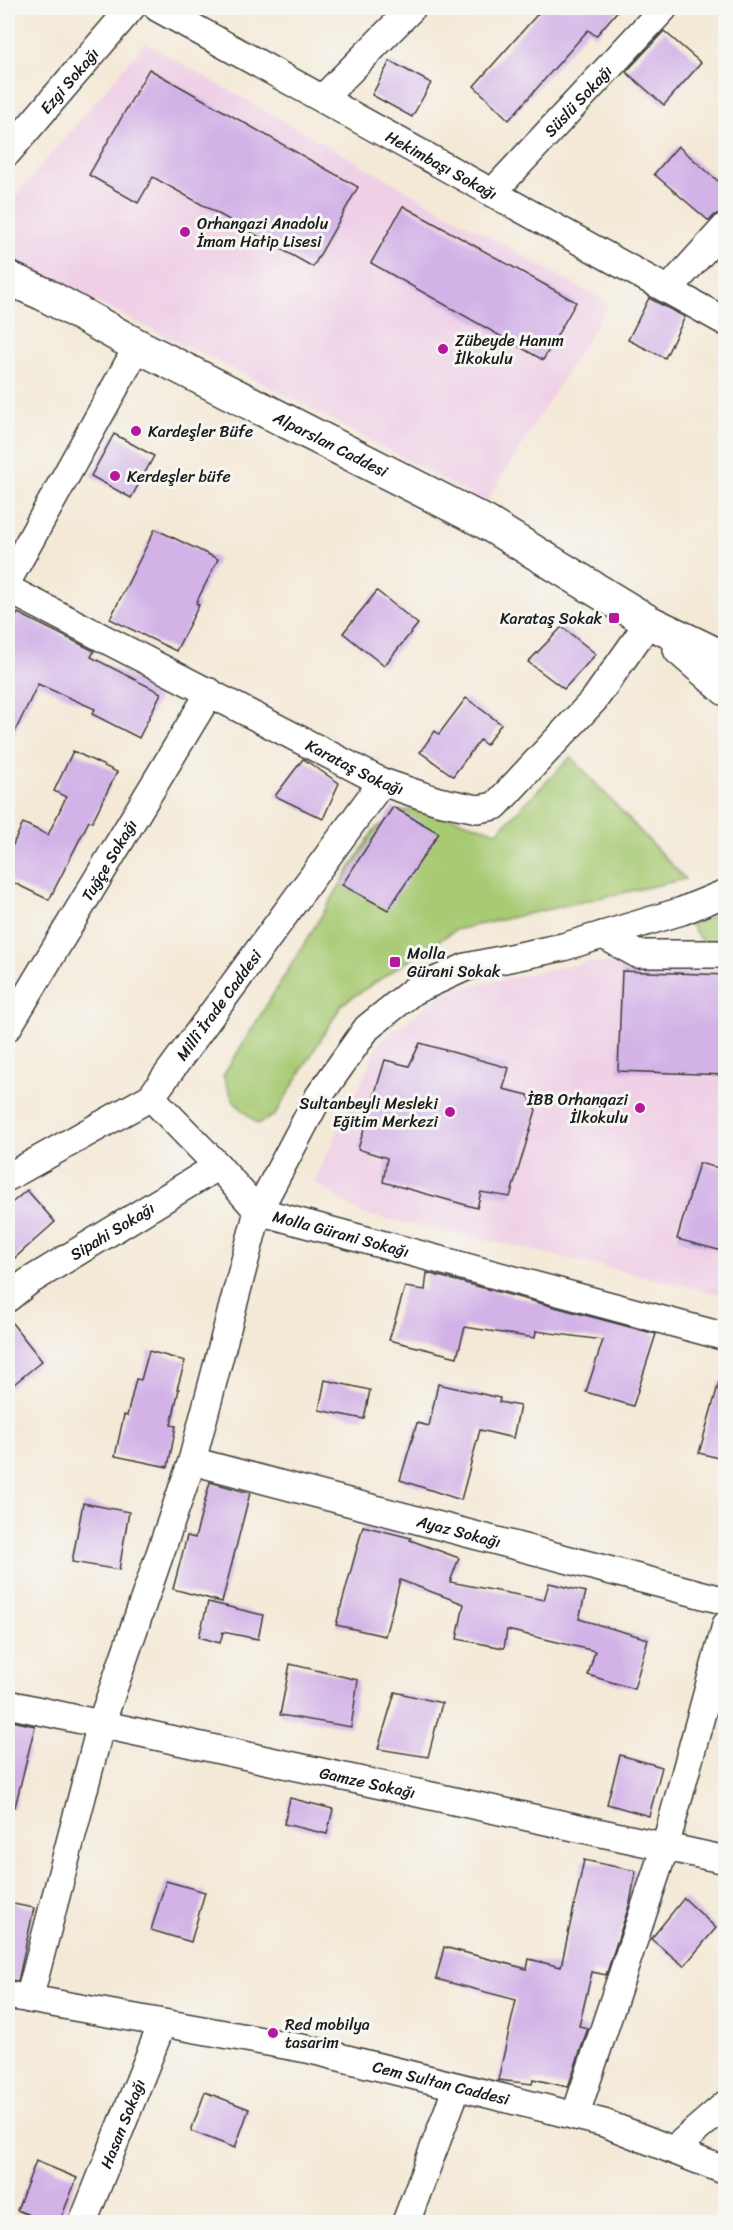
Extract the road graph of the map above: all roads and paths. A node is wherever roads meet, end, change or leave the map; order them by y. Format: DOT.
graph roads {
  1 [pos="131,8"];
  2 [pos="158,8"];
  3 [pos="412,8"];
  4 [pos="664,8"];
  5 [pos="323,98"];
  6 [pos="8,152"];
  7 [pos="492,192"];
  8 [pos="726,226"];
  9 [pos="8,278"];
  10 [pos="668,290"];
  11 [pos="726,322"];
  12 [pos="138,346"];
  13 [pos="8,580"];
  14 [pos="8,589"];
  15 [pos="649,622"];
  16 [pos="726,659"];
  17 [pos="726,689"];
  18 [pos="210,692"];
  19 [pos="382,782"];
  20 [pos="726,893"];
  21 [pos="603,935"];
  22 [pos="726,954"];
  23 [pos="8,1027"];
  24 [pos="151,1097"];
  25 [pos="218,1166"];
  26 [pos="8,1177"];
  27 [pos="258,1211"];
  28 [pos="8,1298"];
  29 [pos="726,1337"];
  30 [pos="192,1461"];
  31 [pos="726,1601"];
  32 [pos="726,1625"];
  33 [pos="8,1704"];
  34 [pos="101,1724"];
  35 [pos="665,1847"];
  36 [pos="726,1860"];
  37 [pos="18,1997"];
  38 [pos="162,2024"];
  39 [pos="457,2087"];
  40 [pos="726,2104"];
  41 [pos="575,2116"];
  42 [pos="673,2150"];
  43 [pos="726,2171"];
  44 [pos="83,2223"];
  45 [pos="406,2223"];
  1 -- 6 [label="street, Ezgi Sokağı"];
  2 -- 5 [label="street, Hekimbaşı Sokağı"];
  3 -- 5 [label="street"];
  4 -- 7 [label="street, Süslü Sokağı"];
  5 -- 7 [label="street, Hekimbaşı Sokağı"];
  7 -- 10 [label="street, Hekimbaşı Sokağı"];
  8 -- 10 [label="street"];
  9 -- 12 [label="street, Alparslan Caddesi"];
  10 -- 11 [label="street, Hekimbaşı Sokağı"];
  12 -- 13 [label="street"];
  12 -- 15 [label="street, Alparslan Caddesi"];
  14 -- 18 [label="street, Karataş Sokağı"];
  15 -- 16 [label="street"];
  15 -- 17 [label="street"];
  15 -- 19 [label="street, Karataş Sokağı"];
  18 -- 19 [label="street, Karataş Sokağı"];
  18 -- 23 [label="street, Tuğçe Sokağı"];
  19 -- 24 [label="street, Millî İrade Caddesi"];
  20 -- 21 [label="street, Molla Gürani Sokağı"];
  21 -- 22 [label="street"];
  21 -- 27 [label="street, Molla Gürani Sokağı"];
  24 -- 25 [label="street"];
  24 -- 26 [label="street, Millî İrade Caddesi"];
  25 -- 27 [label="street"];
  25 -- 28 [label="street, Sipahi Sokağı"];
  27 -- 29 [label="street, Molla Gürani Sokağı"];
  27 -- 30 [label="street"];
  30 -- 31 [label="street, Ayaz Sokağı"];
  30 -- 34 [label="street"];
  32 -- 35 [label="street"];
  33 -- 34 [label="street, Gamze Sokağı"];
  34 -- 35 [label="street, Gamze Sokağı"];
  34 -- 37 [label="street"];
  35 -- 36 [label="street, Gamze Sokağı"];
  35 -- 41 [label="street"];
  37 -- 38 [label="street, Cem Sultan Caddesi"];
  38 -- 39 [label="street, Cem Sultan Caddesi"];
  38 -- 44 [label="street, Hasan Sokağı"];
  39 -- 41 [label="street, Cem Sultan Caddesi"];
  39 -- 45 [label="street"];
  40 -- 42 [label="street"];
  41 -- 42 [label="street, Cem Sultan Caddesi"];
  42 -- 43 [label="street, Cem Sultan Caddesi"];
}
